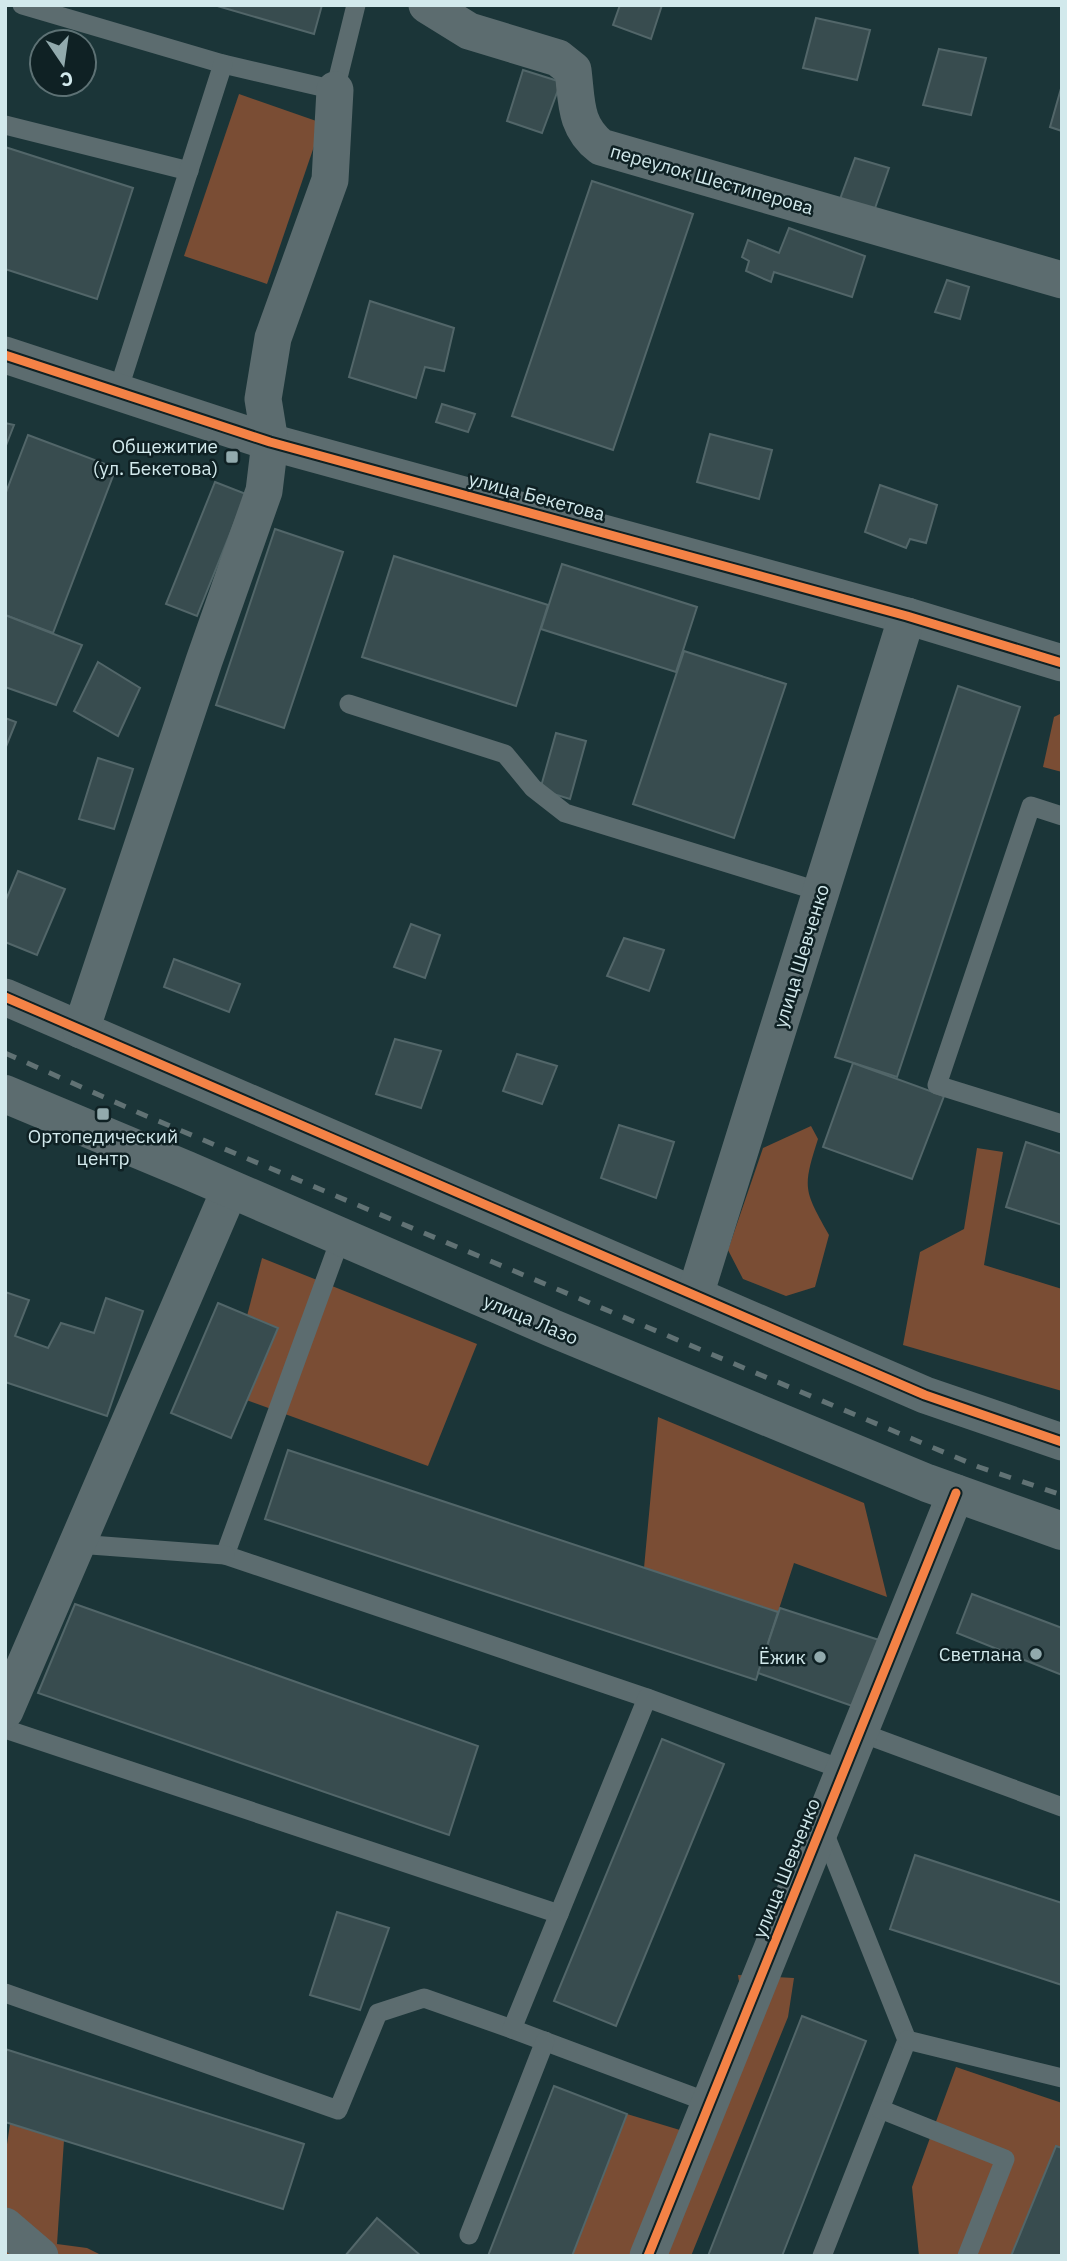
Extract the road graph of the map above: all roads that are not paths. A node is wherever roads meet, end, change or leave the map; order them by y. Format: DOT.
graph roads {
  1 [pos="22,5"];
  2 [pos="356,5"];
  3 [pos="427,5"];
  4 [pos="223,64"];
  5 [pos="335,90"];
  6 [pos="5,125"];
  7 [pos="189,171"];
  8 [pos="1062,280"];
  9 [pos="5,355"];
  10 [pos="118,391"];
  11 [pos="270,442"];
  12 [pos="907,616"];
  13 [pos="1062,663"];
  14 [pos="349,704"];
  15 [pos="1062,816"];
  16 [pos="821,892"];
  17 [pos="5,997"];
  18 [pos="80,1030"];
  19 [pos="5,1094"];
  20 [pos="1062,1124"];
  21 [pos="230,1189"];
  22 [pos="341,1237"];
  23 [pos="695,1295"];
  24 [pos="1062,1442"];
  25 [pos="956,1493"];
  26 [pos="1062,1531"];
  27 [pos="77,1544"];
  28 [pos="225,1555"];
  29 [pos="647,1698"];
  30 [pos="5,1711"];
  31 [pos="5,1729"];
  32 [pos="859,1732"];
  33 [pos="844,1770"];
  34 [pos="1062,1807"];
  35 [pos="821,1826"];
  36 [pos="559,1914"];
  37 [pos="5,1993"];
  38 [pos="512,2029"];
  39 [pos="907,2040"];
  40 [pos="545,2041"];
  41 [pos="1062,2078"];
  42 [pos="710,2103"];
  43 [pos="880,2109"];
  44 [pos="5,2227"];
  45 [pos="469,2235"];
  46 [pos="40,2256"];
  47 [pos="648,2256"];
  48 [pos="822,2256"];
  49 [pos="967,2256"];
  1 -- 4 [label="lane"];
  2 -- 5 [label="lane"];
  3 -- 8 [label="street, переулок Шестиперова"];
  4 -- 5 [label="lane"];
  4 -- 7 [label="lane"];
  5 -- 11 [label="street"];
  6 -- 7 [label="lane"];
  7 -- 10 [label="lane"];
  9 -- 10 [label="street, улица Бекетова"];
  10 -- 11 [label="street, улица Бекетова"];
  11 -- 12 [label="street, улица Бекетова"];
  11 -- 18 [label="street"];
  12 -- 13 [label="street, улица Бекетова"];
  12 -- 16 [label="street, улица Шевченко"];
  14 -- 16 [label="lane"];
  15 -- 20 [label="lane"];
  16 -- 23 [label="street, улица Шевченко"];
  17 -- 18 [label="street"];
  18 -- 23 [label="street"];
  19 -- 21 [label="street, улица Лазо"];
  21 -- 22 [label="street, улица Лазо"];
  21 -- 27 [label="street"];
  22 -- 25 [label="street, улица Лазо"];
  22 -- 28 [label="lane"];
  23 -- 24 [label="street"];
  25 -- 26 [label="street, улица Лазо"];
  25 -- 32 [label="street, улица Шевченко"];
  27 -- 28 [label="lane"];
  27 -- 30 [label="street"];
  28 -- 29 [label="lane"];
  29 -- 33 [label="lane"];
  29 -- 36 [label="lane"];
  31 -- 36 [label="lane"];
  32 -- 33 [label="street, улица Шевченко"];
  32 -- 34 [label="lane"];
  33 -- 35 [label="street, улица Шевченко"];
  35 -- 39 [label="lane"];
  35 -- 42 [label="street, улица Шевченко"];
  36 -- 38 [label="lane"];
  37 -- 38 [label="lane"];
  38 -- 40 [label="lane"];
  39 -- 41 [label="lane"];
  39 -- 43 [label="lane"];
  40 -- 42 [label="lane"];
  40 -- 45 [label="lane"];
  42 -- 47 [label="street, улица Шевченко"];
  43 -- 48 [label="lane"];
  43 -- 49 [label="lane"];
  44 -- 46 [label="street"];
}
